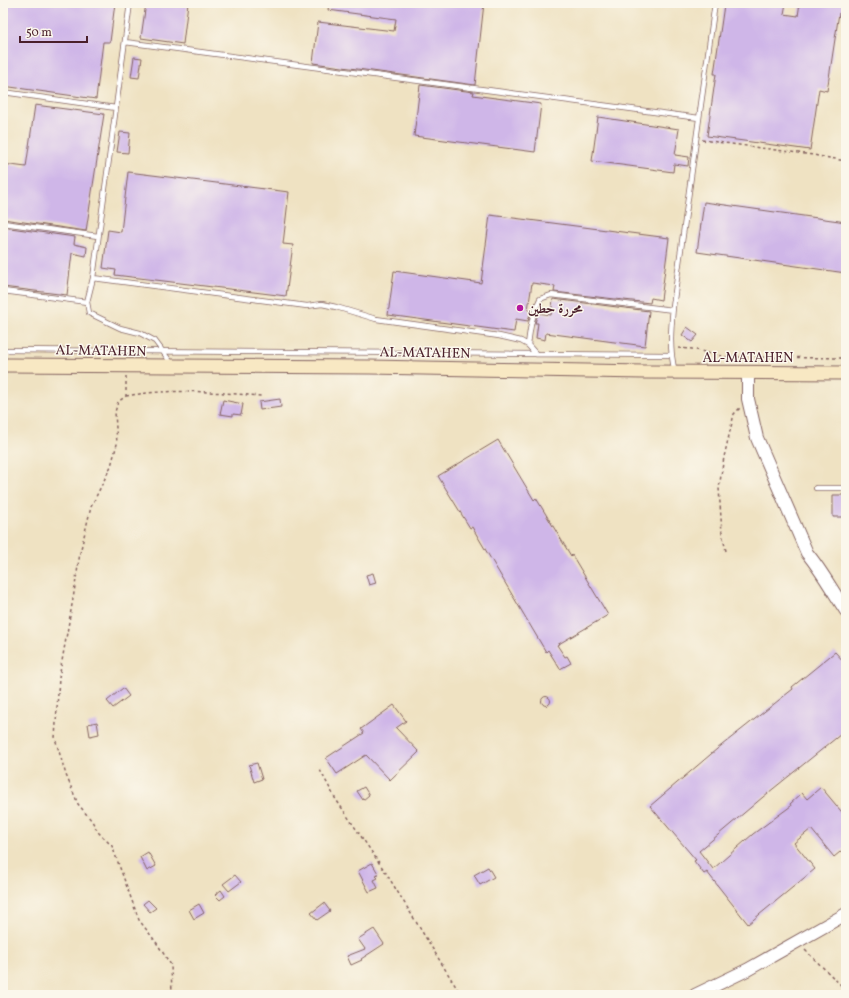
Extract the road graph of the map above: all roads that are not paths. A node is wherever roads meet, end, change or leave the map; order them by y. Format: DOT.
graph roads {
  1 [pos="130,3"];
  2 [pos="715,3"];
  3 [pos="126,42"];
  4 [pos="3,92"];
  5 [pos="116,108"];
  6 [pos="699,118"];
  7 [pos="3,223"];
  8 [pos="98,236"];
  9 [pos="93,278"];
  10 [pos="3,291"];
  11 [pos="87,302"];
  12 [pos="673,310"];
  13 [pos="528,344"];
  14 [pos="3,350"];
  15 [pos="162,351"];
  16 [pos="536,354"];
  17 [pos="671,355"];
  18 [pos="3,365"];
  19 [pos="174,367"];
  20 [pos="676,372"];
  21 [pos="748,372"];
  22 [pos="846,373"];
  23 [pos="816,488"];
  24 [pos="846,488"];
  25 [pos="846,611"];
  26 [pos="846,914"];
  27 [pos="695,995"];
  1 -- 3 [label="lane"];
  2 -- 6 [label="lane"];
  3 -- 5 [label="lane"];
  3 -- 6 [label="lane"];
  4 -- 5 [label="lane"];
  5 -- 8 [label="lane"];
  6 -- 12 [label="lane"];
  7 -- 8 [label="lane"];
  8 -- 9 [label="lane"];
  9 -- 11 [label="lane"];
  9 -- 13 [label="lane"];
  10 -- 11 [label="lane"];
  11 -- 15 [label="lane"];
  12 -- 13 [label="lane"];
  12 -- 17 [label="lane"];
  13 -- 16 [label="lane"];
  14 -- 15 [label="lane"];
  15 -- 16 [label="lane"];
  15 -- 19 [label="lane"];
  16 -- 17 [label="lane"];
  17 -- 20 [label="lane"];
  18 -- 19 [label="main road, AL-MATAHEN"];
  19 -- 20 [label="main road, AL-MATAHEN"];
  20 -- 21 [label="main road, AL-MATAHEN"];
  21 -- 22 [label="main road, AL-MATAHEN"];
  21 -- 25 [label="street"];
  23 -- 24 [label="lane"];
  26 -- 27 [label="street"];
}
